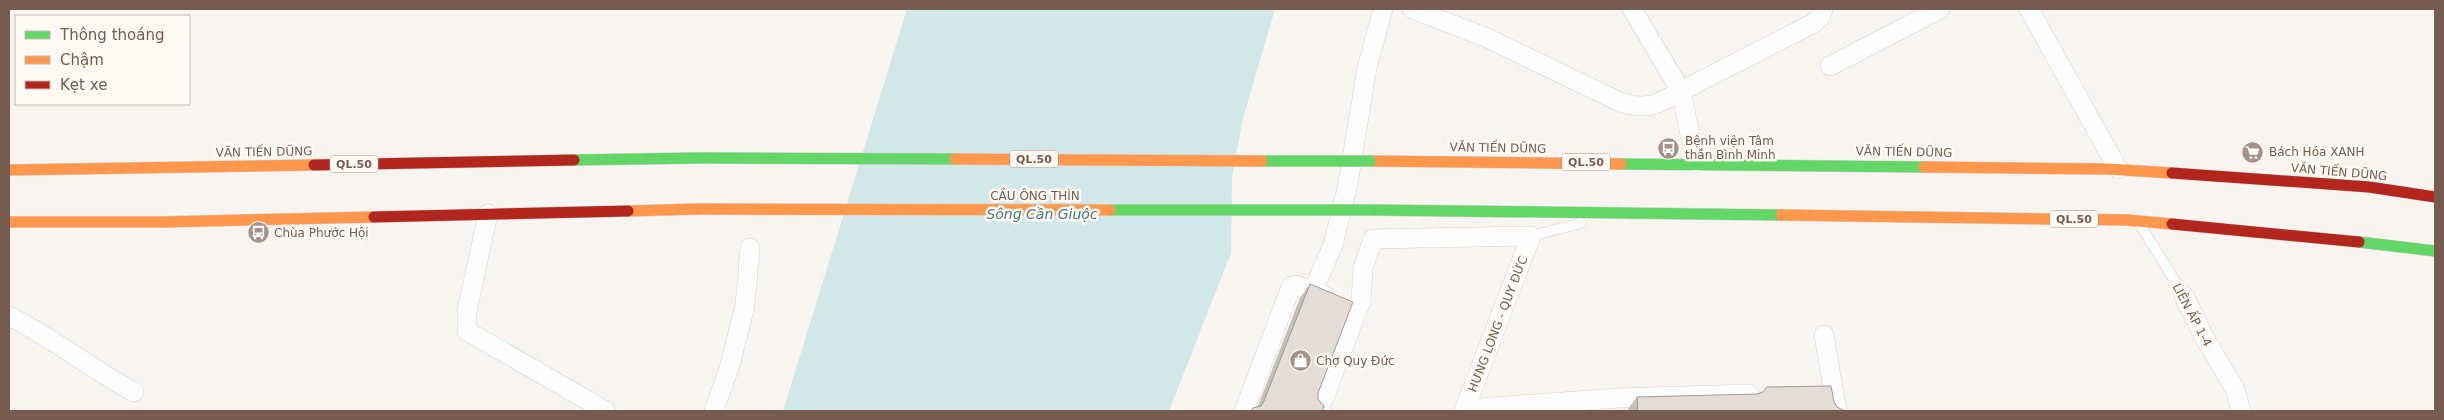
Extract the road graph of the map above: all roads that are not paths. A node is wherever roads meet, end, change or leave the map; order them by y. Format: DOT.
graph roads {
  1 [pos="1383,9"];
  2 [pos="1412,9"];
  3 [pos="1632,9"];
  4 [pos="1823,9"];
  5 [pos="1940,9"];
  6 [pos="2029,9"];
  7 [pos="1830,66"];
  8 [pos="1681,91"];
  9 [pos="1696,164"];
  10 [pos="2118,169"];
  11 [pos="9,170"];
  12 [pos="2435,197"];
  13 [pos="1621,213"];
  14 [pos="488,214"];
  15 [pos="2138,220"];
  16 [pos="9,222"];
  17 [pos="1531,236"];
  18 [pos="750,248"];
  19 [pos="2435,251"];
  20 [pos="1313,291"];
  21 [pos="2184,296"];
  22 [pos="1358,310"];
  23 [pos="9,316"];
  24 [pos="1824,335"];
  25 [pos="134,392"];
  26 [pos="1748,394"];
  27 [pos="1618,404"];
  28 [pos="1465,410"];
  29 [pos="606,411"];
  30 [pos="714,411"];
  31 [pos="1244,411"];
  32 [pos="1319,411"];
  33 [pos="1837,411"];
  34 [pos="2241,411"];
  1 -- 20 [label="street"];
  2 -- 8 [label="street"];
  3 -- 8 [label="street"];
  4 -- 8 [label="street"];
  5 -- 7 [label="street"];
  6 -- 10 [label="street"];
  8 -- 9 [label="street"];
  9 -- 10 [label="highway, VĂN TIẾN DŨNG / QL.50"];
  9 -- 11 [label="highway, VĂN TIẾN DŨNG / QL.50, bridge"];
  10 -- 12 [label="highway, VĂN TIẾN DŨNG / QL.50"];
  13 -- 14 [label="highway, CẦU ÔNG THÌN / QL.50, bridge"];
  13 -- 15 [label="highway, QL.50"];
  13 -- 17 [label="lane"];
  14 -- 16 [label="highway, QL.50"];
  14 -- 29 [label="street"];
  15 -- 19 [label="highway, QL.50"];
  15 -- 21 [label="lane, LIÊN ẤP 1-4"];
  17 -- 22 [label="street"];
  17 -- 28 [label="street, HƯNG LONG - QUY ĐỨC"];
  18 -- 30 [label="street"];
  20 -- 22 [label="street"];
  20 -- 31 [label="street"];
  21 -- 34 [label="street, LIÊN ẤP 1-4"];
  22 -- 32 [label="street"];
  23 -- 25 [label="street"];
  24 -- 33 [label="street"];
  26 -- 27 [label="street"];
  27 -- 28 [label="street"];
}
